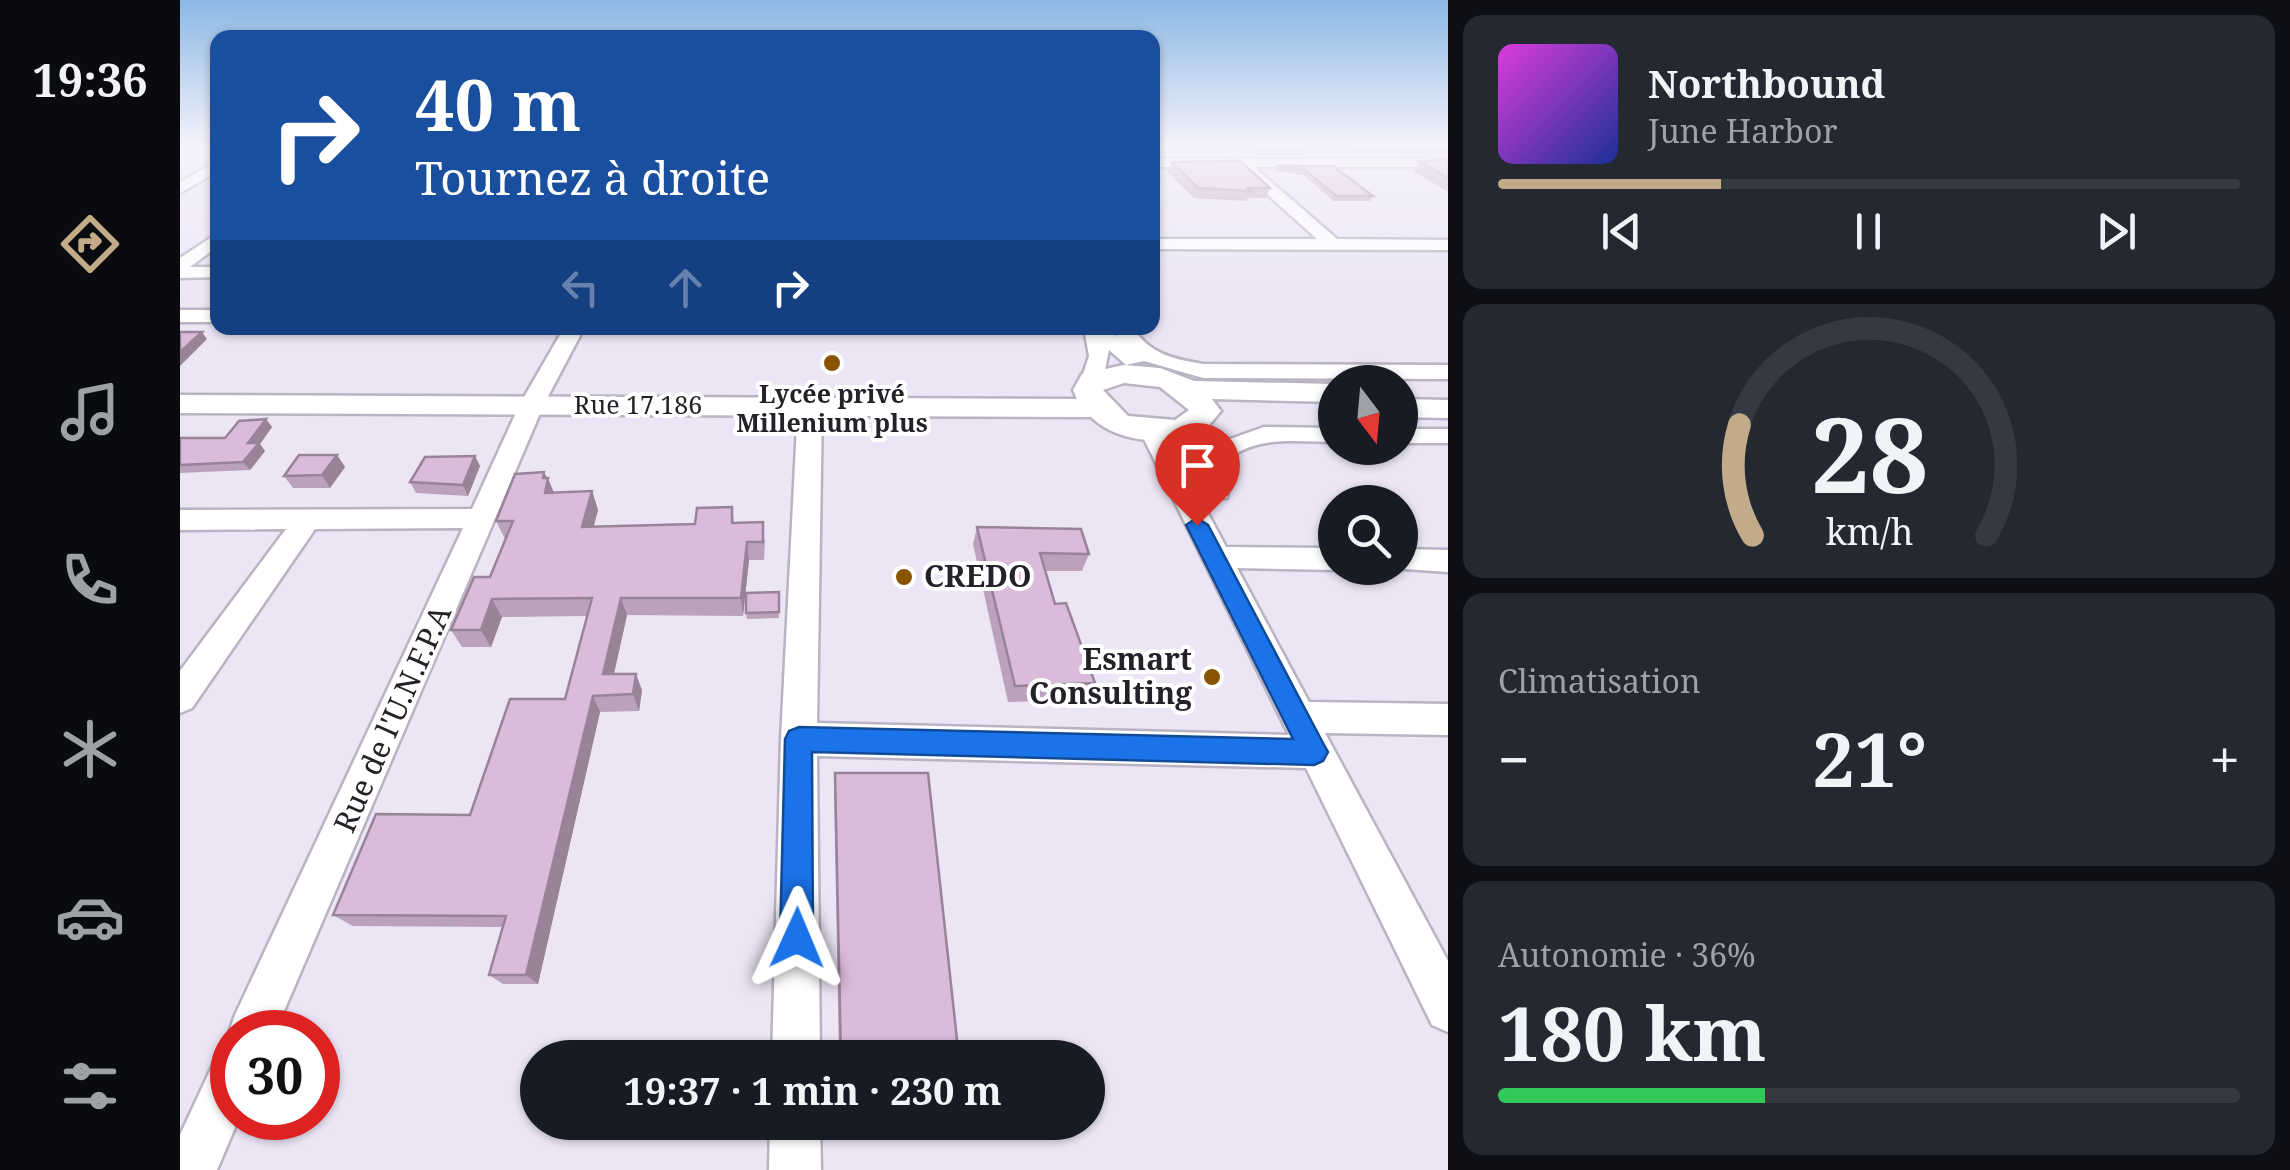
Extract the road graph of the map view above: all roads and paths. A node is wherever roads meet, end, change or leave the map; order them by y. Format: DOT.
graph roads {
  1 [pos="1285,202"];
  2 [pos="1160,244"];
  3 [pos="210,245"];
  4 [pos="1334,245"];
  5 [pos="1448,246"];
  6 [pos="180,270"];
  7 [pos="210,272"];
  8 [pos="180,316"];
  9 [pos="210,316"];
  10 [pos="570,335"];
  11 [pos="1096,335"];
  12 [pos="1105,335"];
  13 [pos="1128,335"];
  14 [pos="1448,372"];
  15 [pos="1158,374"];
  16 [pos="1092,393"];
  17 [pos="1418,393"];
  18 [pos="1448,393"];
  19 [pos="180,394"];
  20 [pos="1318,395"];
  21 [pos="535,399"];
  22 [pos="180,404"];
  23 [pos="810,406"];
  24 [pos="1318,407"];
  25 [pos="1418,409"];
  26 [pos="1195,410"];
  27 [pos="1448,410"];
  28 [pos="1153,433"];
  29 [pos="1318,435"];
  30 [pos="1418,436"];
  31 [pos="1448,436"];
  32 [pos="1200,493"];
  33 [pos="482,518"];
  34 [pos="180,520"];
  35 [pos="306,520"];
  36 [pos="1212,557"];
  37 [pos="1318,559"];
  38 [pos="1418,560"];
  39 [pos="1448,560"];
  40 [pos="180,698"];
  41 [pos="1295,717"];
  42 [pos="1448,720"];
  43 [pos="799,739"];
  44 [pos="1314,752"];
  45 [pos="1443,993"];
  46 [pos="262,1010"];
  47 [pos="796,1040"];
  48 [pos="210,1127"];
  49 [pos="795,1140"];
  50 [pos="191,1170"];
  51 [pos="794,1170"];
  1 -- 4 [label="street"];
  2 -- 4 [label="street"];
  3 -- 6 [label="street"];
  4 -- 5 [label="street"];
  6 -- 7 [label="street"];
  8 -- 9 [label="street"];
  10 -- 21 [label="street, Rue de l'U.N.F.P.A"];
  11 -- 16 [label="street"];
  12 -- 15 [label="street"];
  13 -- 14 [label="street"];
  15 -- 16 [label="main road"];
  15 -- 26 [label="main road"];
  16 -- 21 [label="main road"];
  16 -- 23 [label="main road, Rue 17.186"];
  16 -- 28 [label="main road"];
  17 -- 18 [label="main road"];
  19 -- 21 [label="main road"];
  20 -- 26 [label="main road"];
  21 -- 22 [label="main road, Rue 17.186"];
  21 -- 23 [label="main road, Rue 17.186"];
  21 -- 33 [label="street, Rue de l'U.N.F.P.A"];
  23 -- 43 [label="street"];
  24 -- 26 [label="main road"];
  25 -- 27 [label="main road"];
  26 -- 28 [label="main road"];
  26 -- 32 [label="street"];
  28 -- 32 [label="street"];
  29 -- 32 [label="street"];
  30 -- 31 [label="street"];
  32 -- 36 [label="street"];
  33 -- 35 [label="street"];
  33 -- 46 [label="street, Rue de l'U.N.F.P.A"];
  34 -- 35 [label="street"];
  35 -- 40 [label="street"];
  36 -- 37 [label="street"];
  36 -- 41 [label="street"];
  38 -- 39 [label="street"];
  41 -- 42 [label="street"];
  41 -- 44 [label="street"];
  43 -- 44 [label="street"];
  43 -- 47 [label="street"];
  44 -- 45 [label="street"];
  48 -- 50 [label="street"];
  49 -- 51 [label="street"];
}
